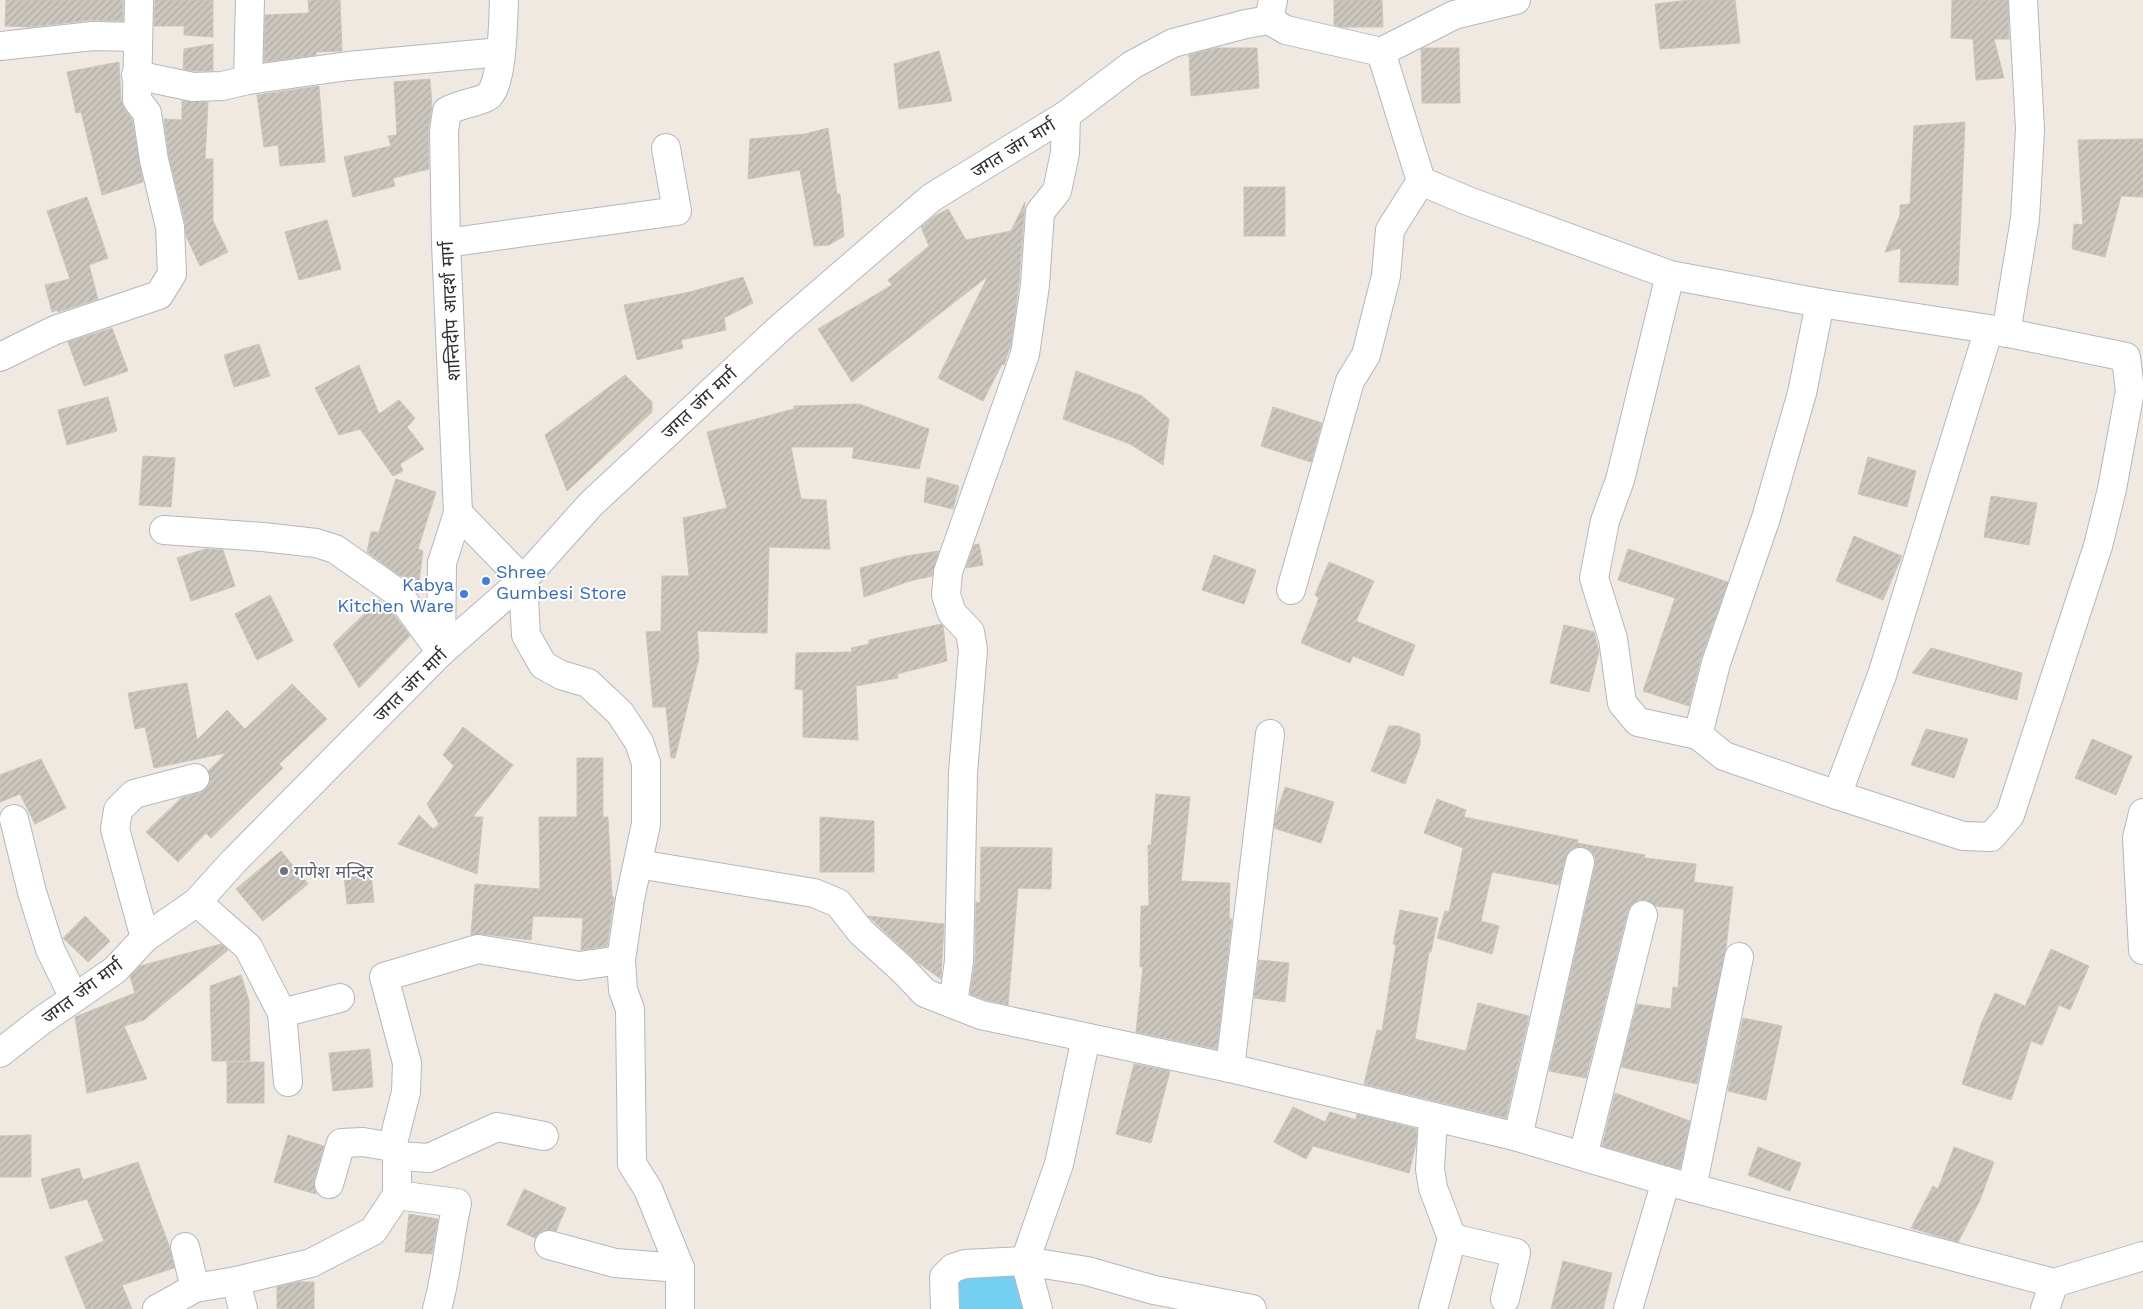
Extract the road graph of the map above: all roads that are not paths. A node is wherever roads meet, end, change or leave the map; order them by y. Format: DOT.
graph roads {
  1 [pos="139,0"];
  2 [pos="250,0"];
  3 [pos="504,0"];
  4 [pos="1516,0"];
  5 [pos="2023,0"];
  6 [pos="1271,10"];
  7 [pos="138,37"];
  8 [pos="0,46"];
  9 [pos="500,52"];
  10 [pos="1381,52"];
  11 [pos="136,76"];
  12 [pos="248,80"];
  13 [pos="1066,115"];
  14 [pos="666,148"];
  15 [pos="1422,181"];
  16 [pos="446,243"];
  17 [pos="1670,275"];
  18 [pos="1820,303"];
  19 [pos="1998,331"];
  20 [pos="0,357"];
  21 [pos="458,513"];
  22 [pos="164,530"];
  23 [pos="523,580"];
  24 [pos="1292,590"];
  25 [pos="441,652"];
  26 [pos="1270,734"];
  27 [pos="1698,735"];
  28 [pos="195,778"];
  29 [pos="1837,795"];
  30 [pos="2143,813"];
  31 [pos="14,818"];
  32 [pos="1580,862"];
  33 [pos="638,864"];
  34 [pos="197,902"];
  35 [pos="1643,915"];
  36 [pos="144,938"];
  37 [pos="2143,950"];
  38 [pos="1739,957"];
  39 [pos="621,960"];
  40 [pos="74,998"];
  41 [pos="340,998"];
  42 [pos="953,1004"];
  43 [pos="282,1013"];
  44 [pos="1086,1038"];
  45 [pos="0,1054"];
  46 [pos="1230,1068"];
  47 [pos="288,1082"];
  48 [pos="1433,1116"];
  49 [pos="544,1136"];
  50 [pos="1518,1137"];
  51 [pos="395,1152"];
  52 [pos="1583,1156"];
  53 [pos="1666,1181"];
  54 [pos="329,1184"];
  55 [pos="1692,1188"];
  56 [pos="398,1195"];
  57 [pos="1452,1238"];
  58 [pos="549,1244"];
  59 [pos="185,1247"];
  60 [pos="2143,1256"];
  61 [pos="1025,1261"];
  62 [pos="680,1268"];
  63 [pos="236,1281"];
  64 [pos="2054,1283"];
  65 [pos="195,1288"];
  66 [pos="1505,1299"];
  67 [pos="157,1309"];
  68 [pos="243,1309"];
  69 [pos="437,1309"];
  70 [pos="680,1309"];
  71 [pos="945,1309"];
  72 [pos="1038,1309"];
  73 [pos="1252,1309"];
  74 [pos="1433,1309"];
  75 [pos="1628,1309"];
  76 [pos="2045,1309"];
  1 -- 7 [label="street"];
  2 -- 12 [label="street"];
  3 -- 9 [label="street, शान्तिदीप आदर्श मार्ग"];
  4 -- 10 [label="street"];
  5 -- 19 [label="street"];
  6 -- 10 [label="street, जगत जंग मार्ग"];
  6 -- 13 [label="street, जगत जंग मार्ग"];
  7 -- 8 [label="street"];
  7 -- 11 [label="street"];
  9 -- 12 [label="street"];
  9 -- 16 [label="street, शान्तिदीप आदर्श मार्ग"];
  10 -- 15 [label="street"];
  11 -- 12 [label="street"];
  11 -- 20 [label="street"];
  13 -- 23 [label="street, जगत जंग मार्ग"];
  13 -- 42 [label="street"];
  14 -- 16 [label="street"];
  15 -- 17 [label="street"];
  15 -- 24 [label="street"];
  16 -- 21 [label="street, शान्तिदीप आदर्श मार्ग"];
  17 -- 18 [label="street"];
  17 -- 27 [label="street"];
  18 -- 19 [label="street"];
  18 -- 27 [label="street"];
  19 -- 29 [label="street"];
  19 -- 29 [label="street"];
  21 -- 23 [label="street"];
  21 -- 25 [label="street, शान्तिदीप आदर्श मार्ग"];
  22 -- 25 [label="street"];
  23 -- 25 [label="street, जगत जंग मार्ग"];
  23 -- 33 [label="street"];
  25 -- 34 [label="street, जगत जंग मार्ग"];
  26 -- 46 [label="street"];
  27 -- 29 [label="street"];
  28 -- 36 [label="street"];
  30 -- 37 [label="street"];
  31 -- 40 [label="street"];
  32 -- 50 [label="street"];
  33 -- 39 [label="street"];
  33 -- 42 [label="street"];
  34 -- 36 [label="street, जगत जंग मार्ग"];
  34 -- 43 [label="street"];
  35 -- 52 [label="street"];
  36 -- 40 [label="street, जगत जंग मार्ग"];
  38 -- 55 [label="street"];
  39 -- 51 [label="street"];
  39 -- 62 [label="street"];
  40 -- 45 [label="street, जगत जंग मार्ग"];
  41 -- 43 [label="street"];
  42 -- 44 [label="street"];
  43 -- 47 [label="street"];
  44 -- 46 [label="street"];
  44 -- 61 [label="street"];
  46 -- 48 [label="street"];
  48 -- 50 [label="street"];
  48 -- 57 [label="street"];
  49 -- 51 [label="street"];
  50 -- 52 [label="street"];
  51 -- 54 [label="street"];
  51 -- 56 [label="street"];
  52 -- 53 [label="street"];
  53 -- 55 [label="street"];
  53 -- 75 [label="street"];
  55 -- 64 [label="street"];
  56 -- 63 [label="street"];
  56 -- 69 [label="street"];
  57 -- 66 [label="street"];
  57 -- 74 [label="street"];
  58 -- 62 [label="street"];
  59 -- 65 [label="street"];
  60 -- 64 [label="street"];
  61 -- 71 [label="street"];
  61 -- 72 [label="street"];
  61 -- 73 [label="street"];
  62 -- 70 [label="street"];
  63 -- 65 [label="street"];
  63 -- 68 [label="street"];
  64 -- 76 [label="street"];
  65 -- 67 [label="street"];
}
